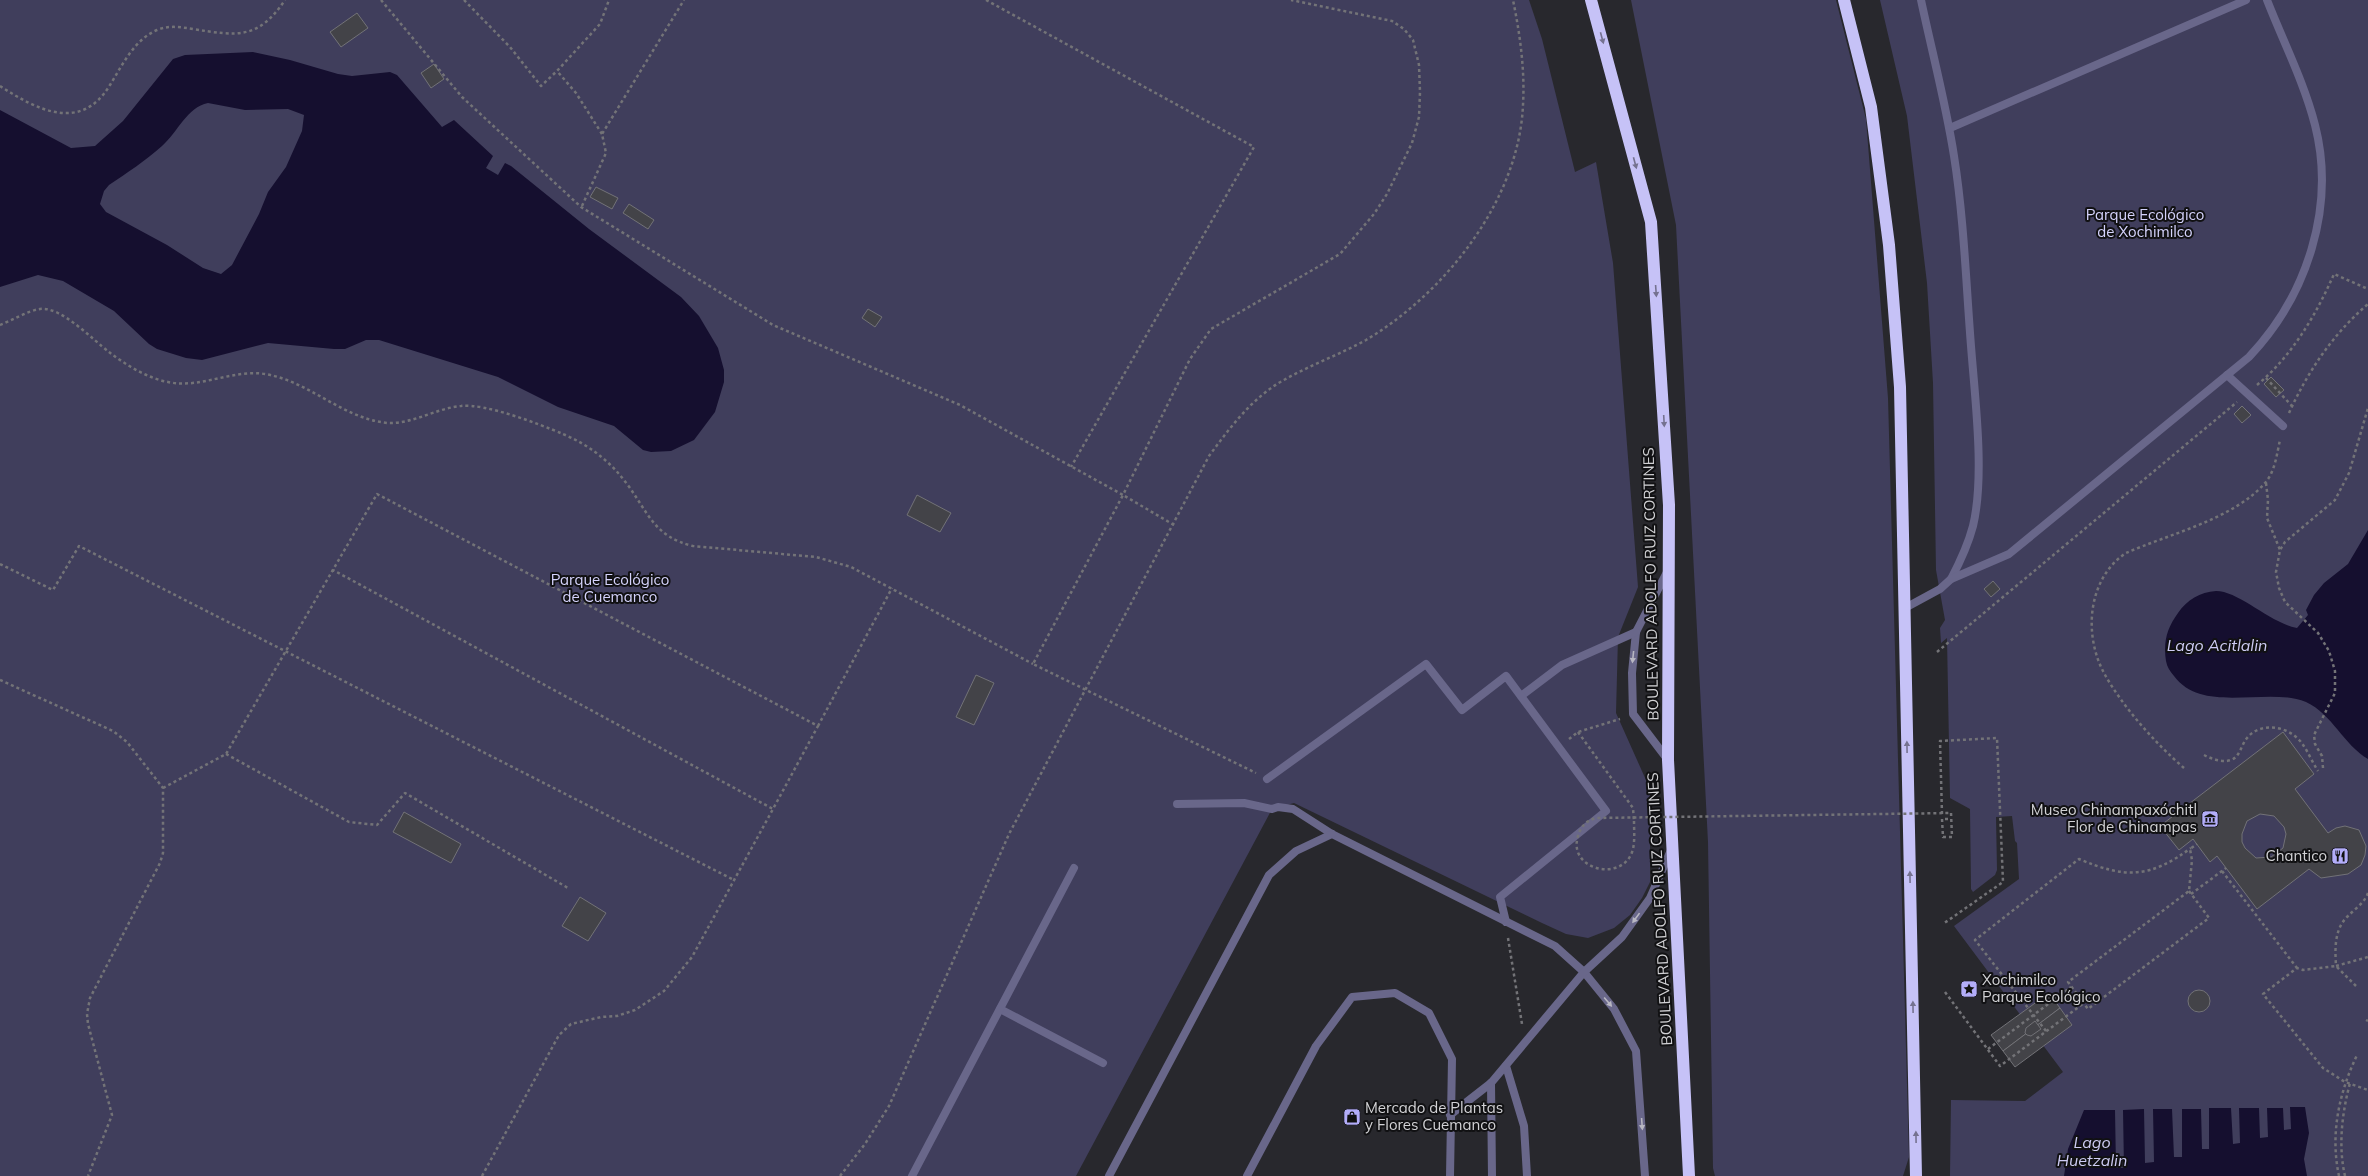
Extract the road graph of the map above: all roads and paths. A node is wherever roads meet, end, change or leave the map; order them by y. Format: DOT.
graph roads {
  1 [pos="286,0"];
  2 [pos="381,0"];
  3 [pos="464,0"];
  4 [pos="608,0"];
  5 [pos="684,0"];
  6 [pos="986,0"];
  7 [pos="1290,0"];
  8 [pos="1513,0"];
  9 [pos="1591,0"];
  10 [pos="1844,0"];
  11 [pos="1921,0"];
  12 [pos="2246,0"];
  13 [pos="2267,0"];
  14 [pos="557,71"];
  15 [pos="0,86"];
  16 [pos="1950,128"];
  17 [pos="602,134"];
  18 [pos="581,206"];
  19 [pos="2368,289"];
  20 [pos="2368,304"];
  21 [pos="0,324"];
  22 [pos="2227,375"];
  23 [pos="2266,378"];
  24 [pos="2247,394"];
  25 [pos="2292,406"];
  26 [pos="2368,408"];
  27 [pos="2283,426"];
  28 [pos="1071,467"];
  29 [pos="2266,482"];
  30 [pos="1122,496"];
  31 [pos="1174,525"];
  32 [pos="2280,550"];
  33 [pos="0,564"];
  34 [pos="333,570"];
  35 [pos="1668,570"];
  36 [pos="1951,579"];
  37 [pos="892,588"];
  38 [pos="1905,608"];
  39 [pos="1636,632"];
  40 [pos="286,651"];
  41 [pos="1938,652"];
  42 [pos="1033,664"];
  43 [pos="0,680"];
  44 [pos="1087,690"];
  45 [pos="1521,696"];
  46 [pos="1633,714"];
  47 [pos="818,726"];
  48 [pos="1578,732"];
  49 [pos="1559,746"];
  50 [pos="226,754"];
  51 [pos="2204,755"];
  52 [pos="1668,760"];
  53 [pos="2184,768"];
  54 [pos="2323,768"];
  55 [pos="2318,772"];
  56 [pos="1267,779"];
  57 [pos="163,788"];
  58 [pos="1177,804"];
  59 [pos="773,809"];
  60 [pos="1942,814"];
  61 [pos="1948,819"];
  62 [pos="1332,834"];
  63 [pos="1673,846"];
  64 [pos="1074,868"];
  65 [pos="2226,868"];
  66 [pos="2222,871"];
  67 [pos="734,880"];
  68 [pos="568,888"];
  69 [pos="2188,891"];
  70 [pos="2368,893"];
  71 [pos="2191,894"];
  72 [pos="1506,922"];
  73 [pos="1943,924"];
  74 [pos="2368,957"];
  75 [pos="2336,966"];
  76 [pos="2297,968"];
  77 [pos="1584,972"];
  78 [pos="2356,986"];
  79 [pos="2072,987"];
  80 [pos="1945,992"];
  81 [pos="2084,1003"];
  82 [pos="1000,1009"];
  83 [pos="2034,1016"];
  84 [pos="2046,1031"];
  85 [pos="1525,1043"];
  86 [pos="1988,1049"];
  87 [pos="2356,1055"];
  88 [pos="1103,1063"];
  89 [pos="1506,1066"];
  90 [pos="2345,1082"];
  91 [pos="1491,1083"];
  92 [pos="2350,1083"];
  93 [pos="2368,1090"];
  94 [pos="1450,1115"];
  95 [pos="88,1176"];
  96 [pos="482,1176"];
  97 [pos="840,1176"];
  98 [pos="912,1176"];
  99 [pos="1109,1176"];
  100 [pos="1247,1176"];
  101 [pos="1450,1176"];
  102 [pos="1492,1176"];
  103 [pos="1527,1176"];
  104 [pos="1645,1176"];
  105 [pos="1689,1176"];
  106 [pos="1916,1176"];
  107 [pos="2339,1176"];
  108 [pos="2345,1176"];
  1 -- 15 [label="path"];
  2 -- 18 [label="path"];
  3 -- 14 [label="path"];
  4 -- 14 [label="path"];
  5 -- 17 [label="path"];
  6 -- 28 [label="path"];
  7 -- 30 [label="path"];
  8 -- 31 [label="path"];
  9 -- 35 [label="highway, BOULEVARD ADOLFO RUIZ CORTINES, one-way"];
  10 -- 38 [label="highway"];
  11 -- 16 [label="street"];
  12 -- 16 [label="street"];
  13 -- 22 [label="street"];
  14 -- 17 [label="path"];
  16 -- 36 [label="street"];
  17 -- 18 [label="path"];
  18 -- 28 [label="path"];
  19 -- 23 [label="path"];
  20 -- 25 [label="path"];
  21 -- 37 [label="path"];
  22 -- 24 [label="street"];
  22 -- 36 [label="street"];
  23 -- 24 [label="path"];
  23 -- 25 [label="path"];
  24 -- 27 [label="street"];
  24 -- 41 [label="path"];
  25 -- 27 [label="path"];
  26 -- 32 [label="path"];
  27 -- 29 [label="path"];
  28 -- 30 [label="path"];
  29 -- 32 [label="path"];
  29 -- 53 [label="path"];
  30 -- 31 [label="path"];
  30 -- 42 [label="path"];
  31 -- 44 [label="path"];
  32 -- 54 [label="path"];
  33 -- 40 [label="path"];
  34 -- 40 [label="path"];
  34 -- 47 [label="path"];
  34 -- 59 [label="path"];
  35 -- 39 [label="street"];
  35 -- 52 [label="highway, BOULEVARD ADOLFO RUIZ CORTINES"];
  36 -- 38 [label="street"];
  37 -- 42 [label="path"];
  37 -- 47 [label="path"];
  106 -- 38 [label="highway, one-way"];
  39 -- 45 [label="street"];
  39 -- 46 [label="street, one-way"];
  40 -- 50 [label="path"];
  40 -- 67 [label="path"];
  42 -- 44 [label="path"];
  43 -- 57 [label="path"];
  44 -- 56 [label="path"];
  44 -- 97 [label="path"];
  45 -- 49 [label="street"];
  45 -- 56 [label="street"];
  46 -- 48 [label="path"];
  46 -- 52 [label="street"];
  47 -- 59 [label="path"];
  48 -- 49 [label="path"];
  48 -- 60 [label="path, bridge"];
  49 -- 72 [label="street"];
  50 -- 57 [label="path"];
  50 -- 68 [label="path"];
  51 -- 55 [label="path"];
  52 -- 63 [label="highway, BOULEVARD ADOLFO RUIZ CORTINES"];
  57 -- 95 [label="path"];
  58 -- 62 [label="street"];
  59 -- 67 [label="path"];
  60 -- 61 [label="path, bridge"];
  60 -- 73 [label="path"];
  62 -- 72 [label="street"];
  62 -- 99 [label="street"];
  63 -- 77 [label="street, one-way"];
  63 -- 105 [label="highway, BOULEVARD ADOLFO RUIZ CORTINES"];
  64 -- 82 [label="street"];
  65 -- 66 [label="path"];
  66 -- 71 [label="path"];
  66 -- 76 [label="path"];
  67 -- 96 [label="path"];
  69 -- 71 [label="path"];
  69 -- 79 [label="path"];
  69 -- 83 [label="path"];
  70 -- 75 [label="path"];
  71 -- 81 [label="path"];
  72 -- 77 [label="street"];
  72 -- 85 [label="path"];
  74 -- 75 [label="path"];
  75 -- 76 [label="path"];
  75 -- 78 [label="path"];
  76 -- 90 [label="path"];
  77 -- 85 [label="street"];
  77 -- 104 [label="street, one-way"];
  79 -- 81 [label="path"];
  79 -- 83 [label="path"];
  80 -- 86 [label="path"];
  81 -- 84 [label="path"];
  82 -- 88 [label="street"];
  82 -- 98 [label="street"];
  83 -- 84 [label="path"];
  83 -- 86 [label="path"];
  84 -- 86 [label="path"];
  85 -- 89 [label="street"];
  87 -- 90 [label="path"];
  89 -- 91 [label="street"];
  89 -- 103 [label="street"];
  90 -- 92 [label="path"];
  90 -- 107 [label="path"];
  91 -- 94 [label="street"];
  91 -- 102 [label="street"];
  92 -- 93 [label="path"];
  92 -- 108 [label="path"];
  94 -- 100 [label="street"];
  94 -- 101 [label="street"];
}
